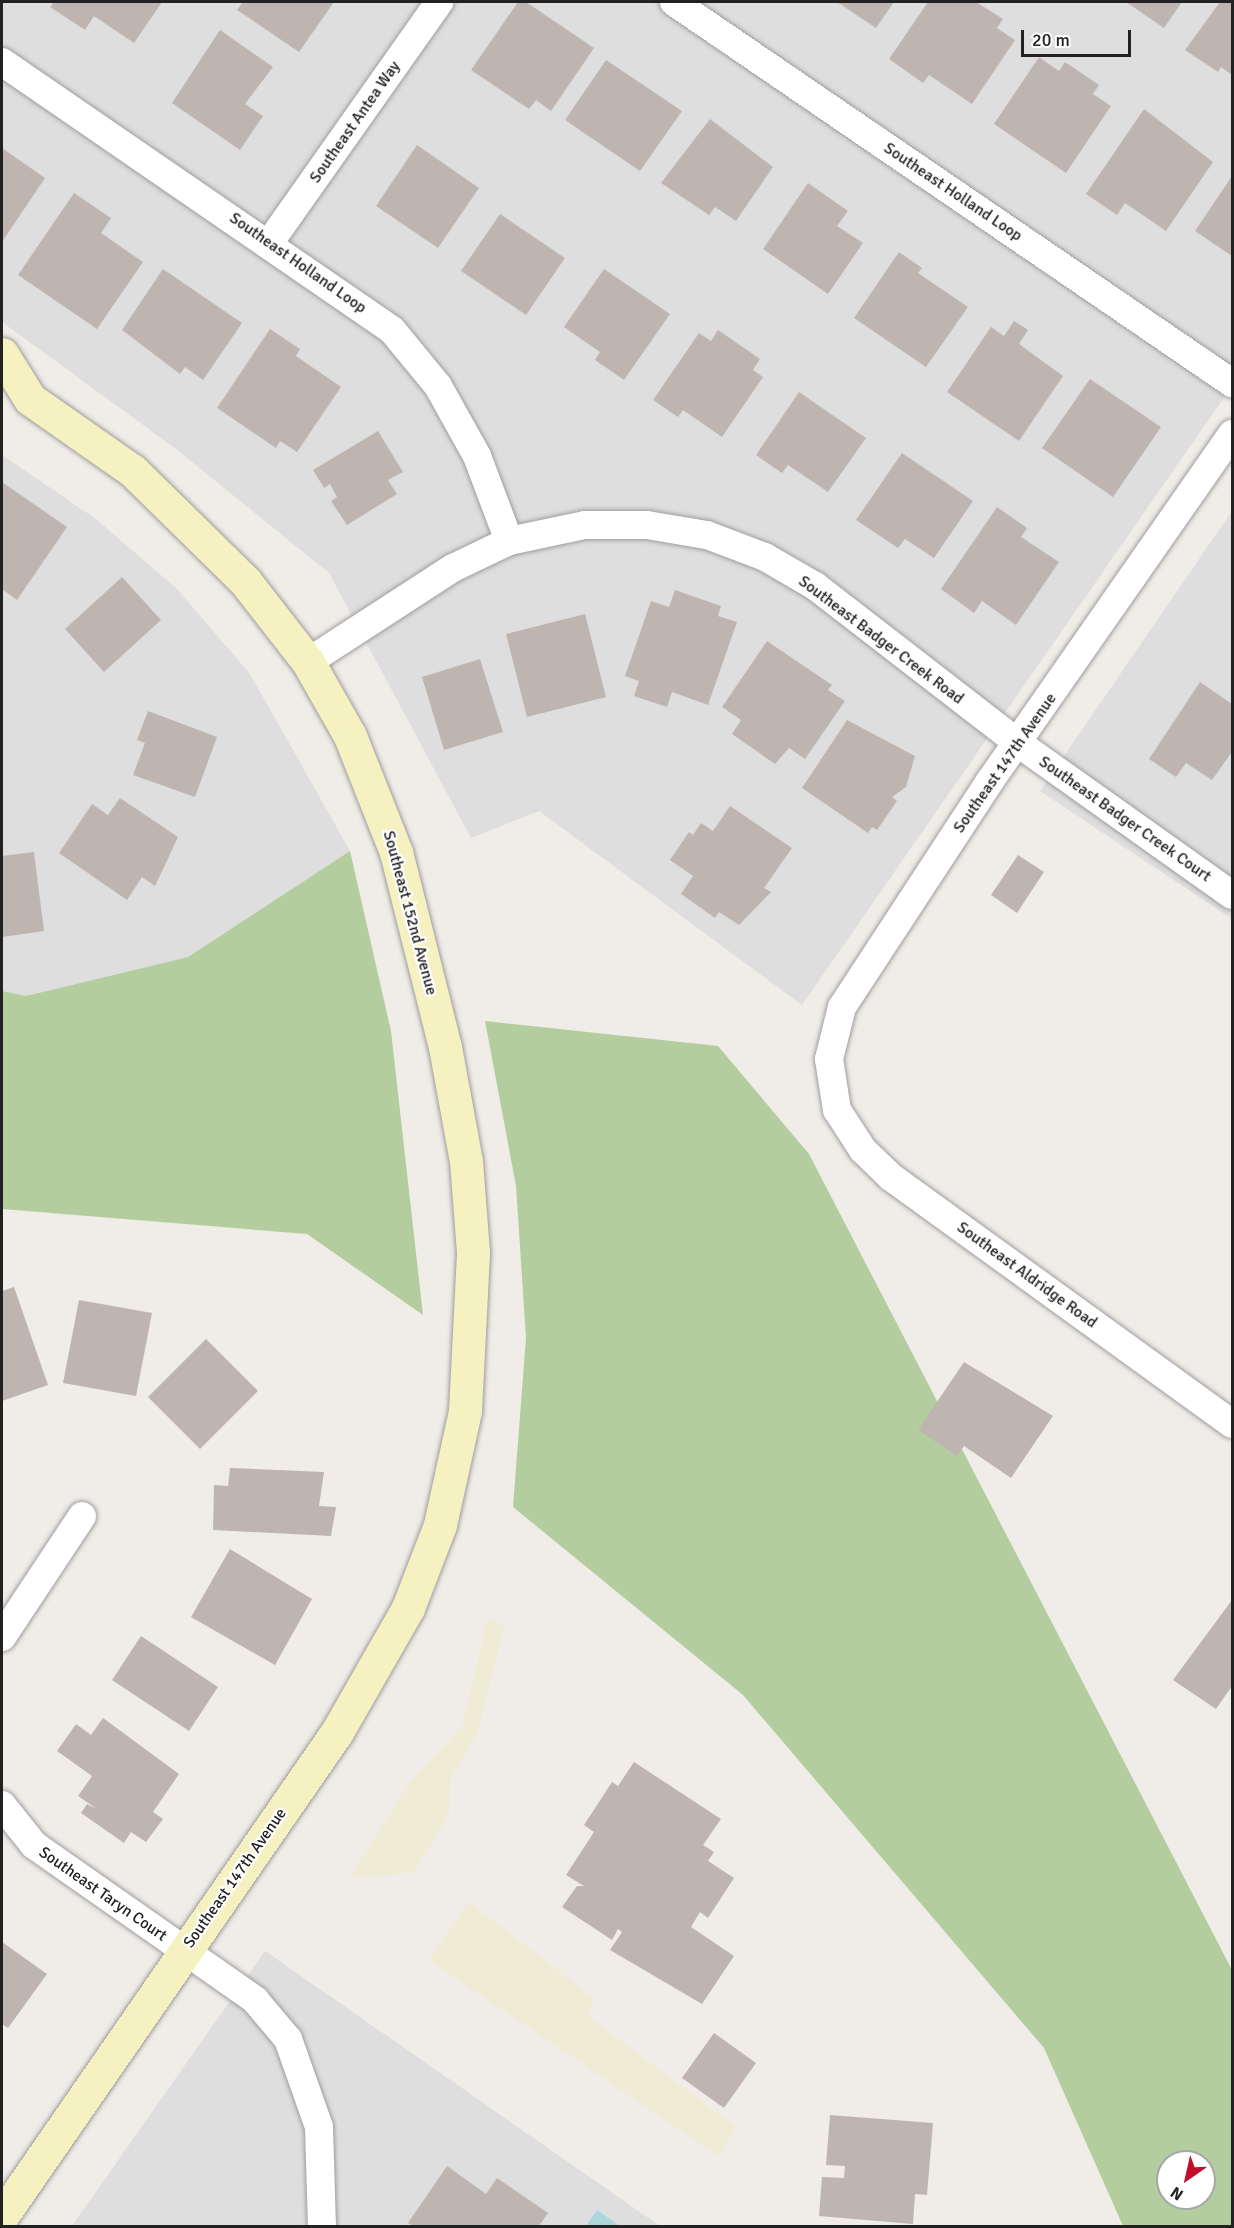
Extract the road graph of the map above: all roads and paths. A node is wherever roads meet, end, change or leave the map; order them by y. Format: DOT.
graph roads {
  1 [pos="439,2"];
  2 [pos="674,2"];
  3 [pos="2,62"];
  4 [pos="270,242"];
  5 [pos="2,354"];
  6 [pos="1233,383"];
  7 [pos="16,397"];
  8 [pos="1233,435"];
  9 [pos="509,541"];
  10 [pos="308,662"];
  11 [pos="1018,743"];
  12 [pos="1233,895"];
  13 [pos="837,1110"];
  14 [pos="1233,1424"];
  15 [pos="82,1516"];
  16 [pos="440,1524"];
  17 [pos="2,1637"];
  18 [pos="2,1805"];
  19 [pos="185,1951"];
  20 [pos="2,2216"];
  21 [pos="322,2226"];
  1 -- 4 [label="street, Southeast Antea Way"];
  2 -- 6 [label="street, Southeast Holland Loop"];
  3 -- 4 [label="street, Southeast Holland Loop"];
  4 -- 9 [label="street, Southeast Holland Loop"];
  5 -- 7 [label="main road, Southeast 152nd Avenue"];
  7 -- 10 [label="main road, Southeast 152nd Avenue"];
  8 -- 11 [label="street, Southeast 147th Avenue"];
  9 -- 10 [label="street, Southeast Badger Creek Road"];
  9 -- 11 [label="street, Southeast Badger Creek Road"];
  10 -- 16 [label="main road, Southeast 152nd Avenue"];
  11 -- 12 [label="street, Southeast Badger Creek Court"];
  11 -- 13 [label="street, Southeast 147th Avenue"];
  13 -- 14 [label="street, Southeast Aldridge Road"];
  15 -- 17 [label="street"];
  16 -- 19 [label="main road, Southeast 147th Avenue"];
  18 -- 19 [label="street, Southeast Taryn Court"];
  19 -- 20 [label="main road, Southeast 147th Avenue"];
  19 -- 21 [label="street, Southeast Taryn Court"];
}
